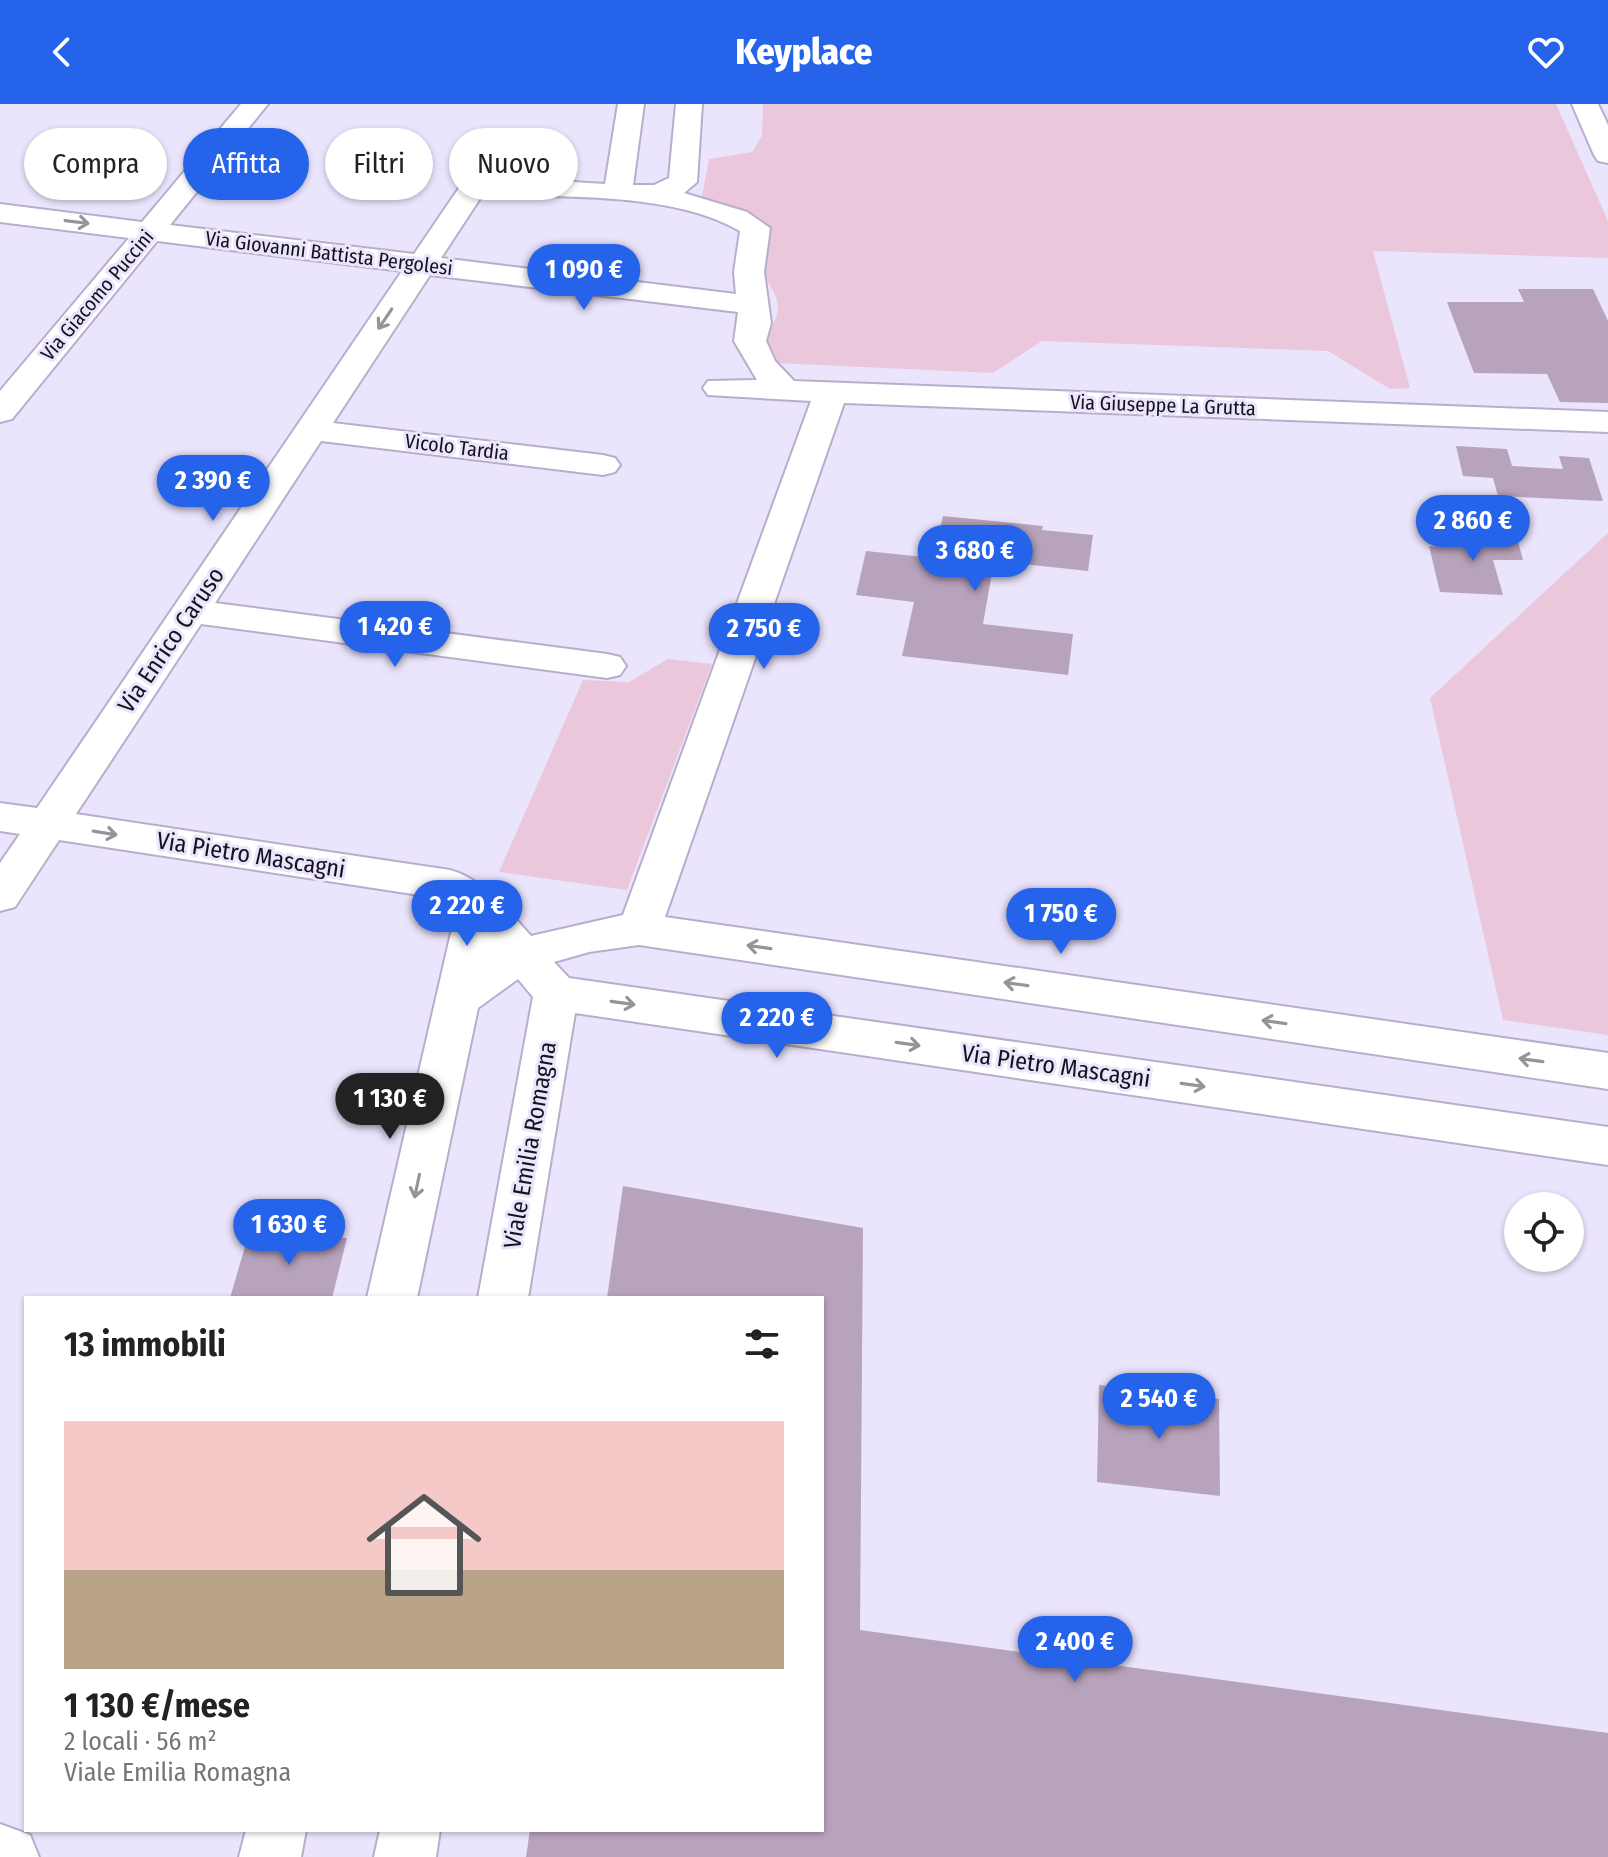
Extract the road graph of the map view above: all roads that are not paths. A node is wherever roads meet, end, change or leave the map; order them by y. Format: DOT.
graph roads {
  1 [pos="214,104"];
  2 [pos="631,104"];
  3 [pos="689,104"];
  4 [pos="1585,104"];
  5 [pos="253,106"];
  6 [pos="1608,155"];
  7 [pos="618,193"];
  8 [pos="658,194"];
  9 [pos="0,213"];
  10 [pos="150,231"];
  11 [pos="422,264"];
  12 [pos="754,305"];
  13 [pos="719,388"];
  14 [pos="784,390"];
  15 [pos="831,392"];
  16 [pos="0,412"];
  17 [pos="1608,422"];
  18 [pos="311,430"];
  19 [pos="603,465"];
  20 [pos="190,611"];
  21 [pos="607,666"];
  22 [pos="0,817"];
  23 [pos="48,824"];
  24 [pos="0,896"];
  25 [pos="478,906"];
  26 [pos="639,929"];
  27 [pos="521,955"];
  28 [pos="556,993"];
  29 [pos="457,1000"];
  30 [pos="1608,1071"];
  31 [pos="1608,1146"];
  32 [pos="392,1296"];
  33 [pos="503,1296"];
  34 [pos="276,1832"];
  35 [pos="410,1832"];
  36 [pos="0,1854"];
  37 [pos="8,1857"];
  38 [pos="270,1857"];
  39 [pos="405,1857"];
  1 -- 5 [label="street"];
  2 -- 7 [label="street"];
  3 -- 8 [label="street"];
  4 -- 6 [label="street"];
  5 -- 10 [label="street, Via Giacomo Puccini"];
  7 -- 8 [label="street"];
  7 -- 11 [label="street, Via Enrico Caruso"];
  8 -- 12 [label="street"];
  9 -- 10 [label="street, Via Giovanni Battista Pergolesi, one-way"];
  10 -- 11 [label="street, Via Giovanni Battista Pergolesi"];
  10 -- 16 [label="street, Via Giacomo Puccini"];
  11 -- 12 [label="street, Via Giovanni Battista Pergolesi"];
  11 -- 18 [label="street, Via Enrico Caruso, one-way"];
  12 -- 14 [label="street"];
  13 -- 14 [label="street, Via Giuseppe La Grutta"];
  14 -- 15 [label="street, Via Giuseppe La Grutta"];
  15 -- 17 [label="street, Via Giuseppe La Grutta"];
  15 -- 26 [label="street"];
  18 -- 19 [label="street, Vicolo Tardia"];
  18 -- 20 [label="street, Via Enrico Caruso"];
  20 -- 21 [label="street"];
  20 -- 23 [label="street, Via Enrico Caruso"];
  22 -- 23 [label="street, Via Pietro Mascagni"];
  23 -- 24 [label="street, Via Enrico Caruso"];
  23 -- 25 [label="street, Via Pietro Mascagni, one-way"];
  25 -- 27 [label="street, Via Pietro Mascagni"];
  25 -- 29 [label="street"];
  26 -- 27 [label="street"];
  30 -- 26 [label="street, one-way"];
  27 -- 28 [label="street, Via Pietro Mascagni"];
  27 -- 29 [label="street"];
  28 -- 31 [label="street, Via Pietro Mascagni, one-way"];
  28 -- 33 [label="street, Viale Emilia Romagna"];
  29 -- 32 [label="street, one-way"];
  34 -- 38 [label="street"];
  35 -- 39 [label="street"];
  36 -- 37 [label="street"];
}
